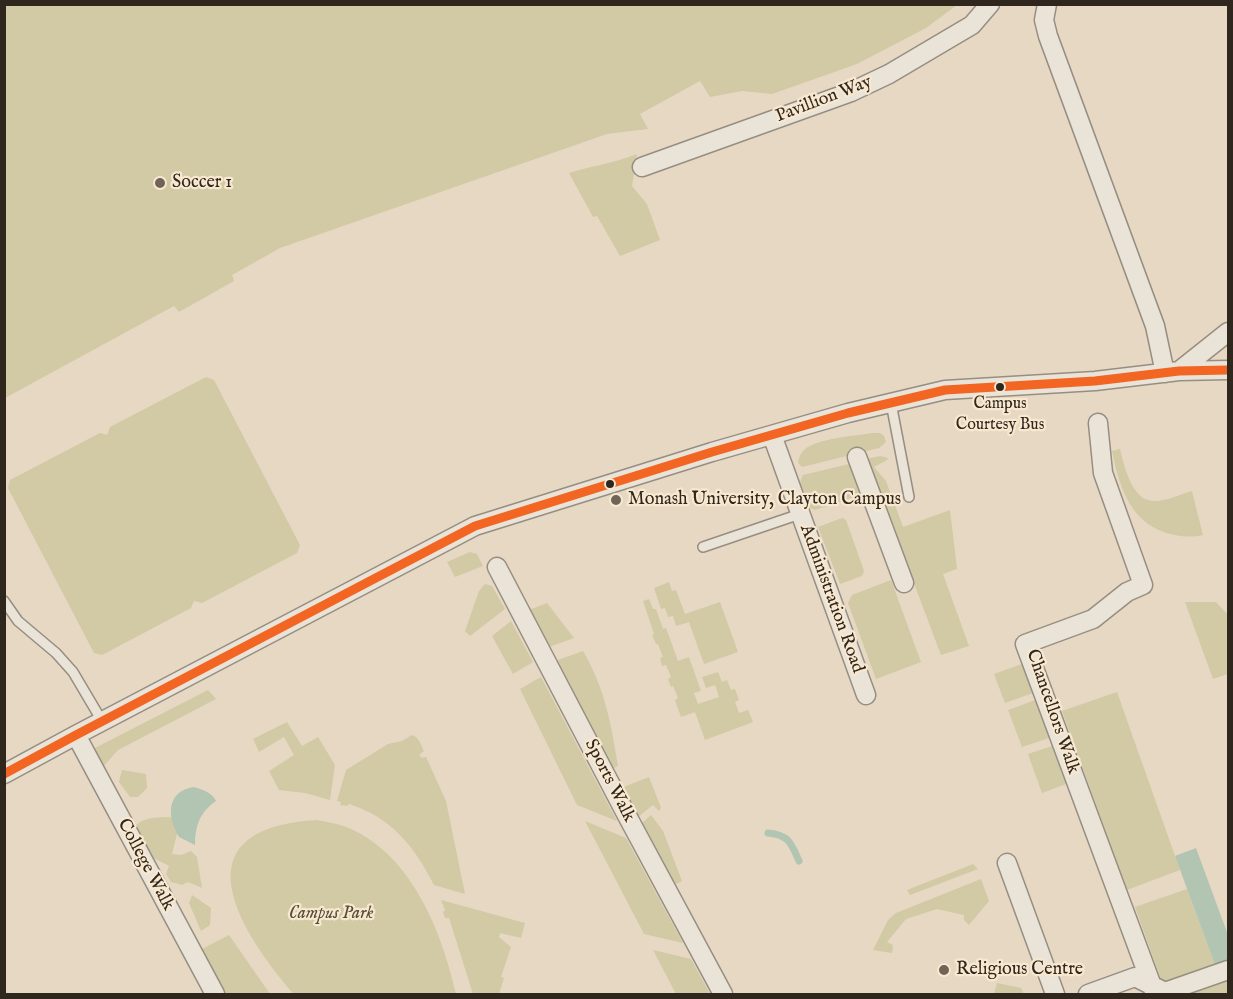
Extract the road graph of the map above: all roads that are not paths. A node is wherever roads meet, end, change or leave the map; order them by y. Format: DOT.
graph roads {
  1 [pos="990,4"];
  2 [pos="1047,4"];
  3 [pos="642,167"];
  4 [pos="1228,332"];
  5 [pos="1228,370"];
  6 [pos="1172,372"];
  7 [pos="891,403"];
  8 [pos="1098,423"];
  9 [pos="772,435"];
  10 [pos="857,457"];
  11 [pos="909,497"];
  12 [pos="800,514"];
  13 [pos="704,548"];
  14 [pos="497,567"];
  15 [pos="904,583"];
  16 [pos="4,601"];
  17 [pos="866,695"];
  18 [pos="102,721"];
  19 [pos="76,735"];
  20 [pos="4,774"];
  21 [pos="1007,863"];
  22 [pos="1228,970"];
  23 [pos="1157,991"];
  24 [pos="215,994"];
  25 [pos="723,994"];
  26 [pos="1055,994"];
  27 [pos="1088,994"];
  1 -- 3 [label="street, Pavillion Way"];
  2 -- 6 [label="street"];
  4 -- 6 [label="street"];
  5 -- 6 [label="street"];
  6 -- 7 [label="street"];
  7 -- 9 [label="street"];
  7 -- 11 [label="lane"];
  8 -- 23 [label="street, Chancellors Walk"];
  9 -- 12 [label="street, Administration Road"];
  9 -- 18 [label="street"];
  10 -- 15 [label="street"];
  12 -- 13 [label="lane"];
  12 -- 17 [label="street, Administration Road"];
  14 -- 25 [label="street, Sports Walk"];
  16 -- 18 [label="lane"];
  18 -- 19 [label="street"];
  19 -- 20 [label="street"];
  19 -- 24 [label="street, College Walk"];
  21 -- 26 [label="street"];
  22 -- 23 [label="street"];
  23 -- 27 [label="street"];
}
